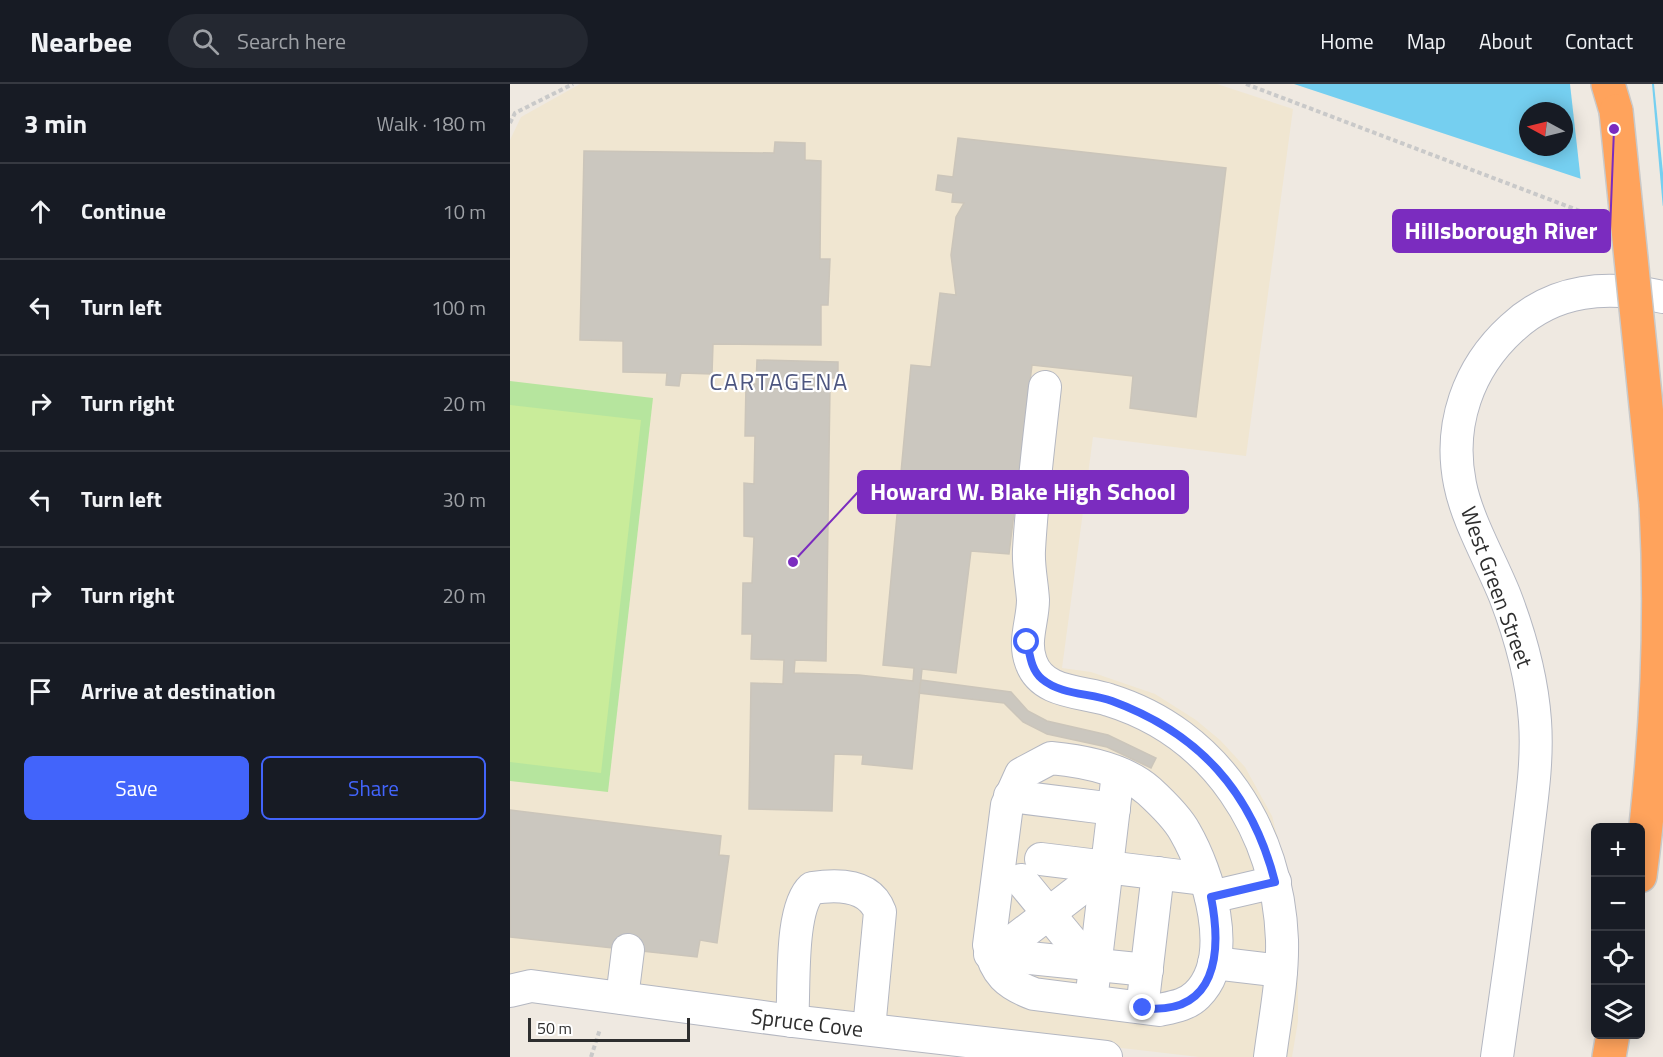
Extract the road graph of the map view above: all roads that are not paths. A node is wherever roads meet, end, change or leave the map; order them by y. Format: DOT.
graph roads {
  1 [pos="1613,93"];
  2 [pos="1663,297"];
  3 [pos="1045,387"];
  4 [pos="1118,773"];
  5 [pos="1010,796"];
  6 [pos="1114,808"];
  7 [pos="1645,834"];
  8 [pos="1107,867"];
  9 [pos="1158,873"];
  10 [pos="1275,882"];
  11 [pos="1083,887"];
  12 [pos="1208,888"];
  13 [pos="1048,914"];
  14 [pos="628,950"];
  15 [pos="993,954"];
  16 [pos="1214,963"];
  17 [pos="1092,964"];
  18 [pos="1147,970"];
  19 [pos="1281,971"];
  20 [pos="510,991"];
  21 [pos="622,998"];
  22 [pos="1091,1001"];
  23 [pos="1143,1008"];
  24 [pos="792,1021"];
  25 [pos="869,1029"];
  26 [pos="1612,1039"];
  27 [pos="1106,1057"];
  28 [pos="1270,1057"];
  29 [pos="1497,1057"];
  30 [pos="1609,1057"];
  1 -- 7 [label="highway, bridge"];
  2 -- 29 [label="street, West Green Street"];
  3 -- 10 [label="street"];
  4 -- 5 [label="street"];
  4 -- 6 [label="street"];
  4 -- 12 [label="street"];
  5 -- 6 [label="street"];
  5 -- 15 [label="street"];
  6 -- 8 [label="street"];
  8 -- 9 [label="street"];
  8 -- 13 [label="street"];
  8 -- 17 [label="street"];
  9 -- 12 [label="street"];
  9 -- 18 [label="street"];
  10 -- 12 [label="street"];
  10 -- 19 [label="street"];
  11 -- 13 [label="street"];
  12 -- 16 [label="street"];
  13 -- 15 [label="street"];
  13 -- 17 [label="street"];
  14 -- 21 [label="street"];
  15 -- 17 [label="street"];
  15 -- 22 [label="street"];
  16 -- 19 [label="street"];
  16 -- 23 [label="street"];
  17 -- 18 [label="street"];
  17 -- 22 [label="street"];
  18 -- 23 [label="street"];
  19 -- 28 [label="street"];
  20 -- 21 [label="street, Spruce Cove"];
  21 -- 24 [label="street, Spruce Cove"];
  22 -- 23 [label="street"];
  24 -- 25 [label="street, Spruce Cove"];
  24 -- 25 [label="street"];
  25 -- 27 [label="street, Spruce Cove"];
  26 -- 30 [label="highway"];
}
